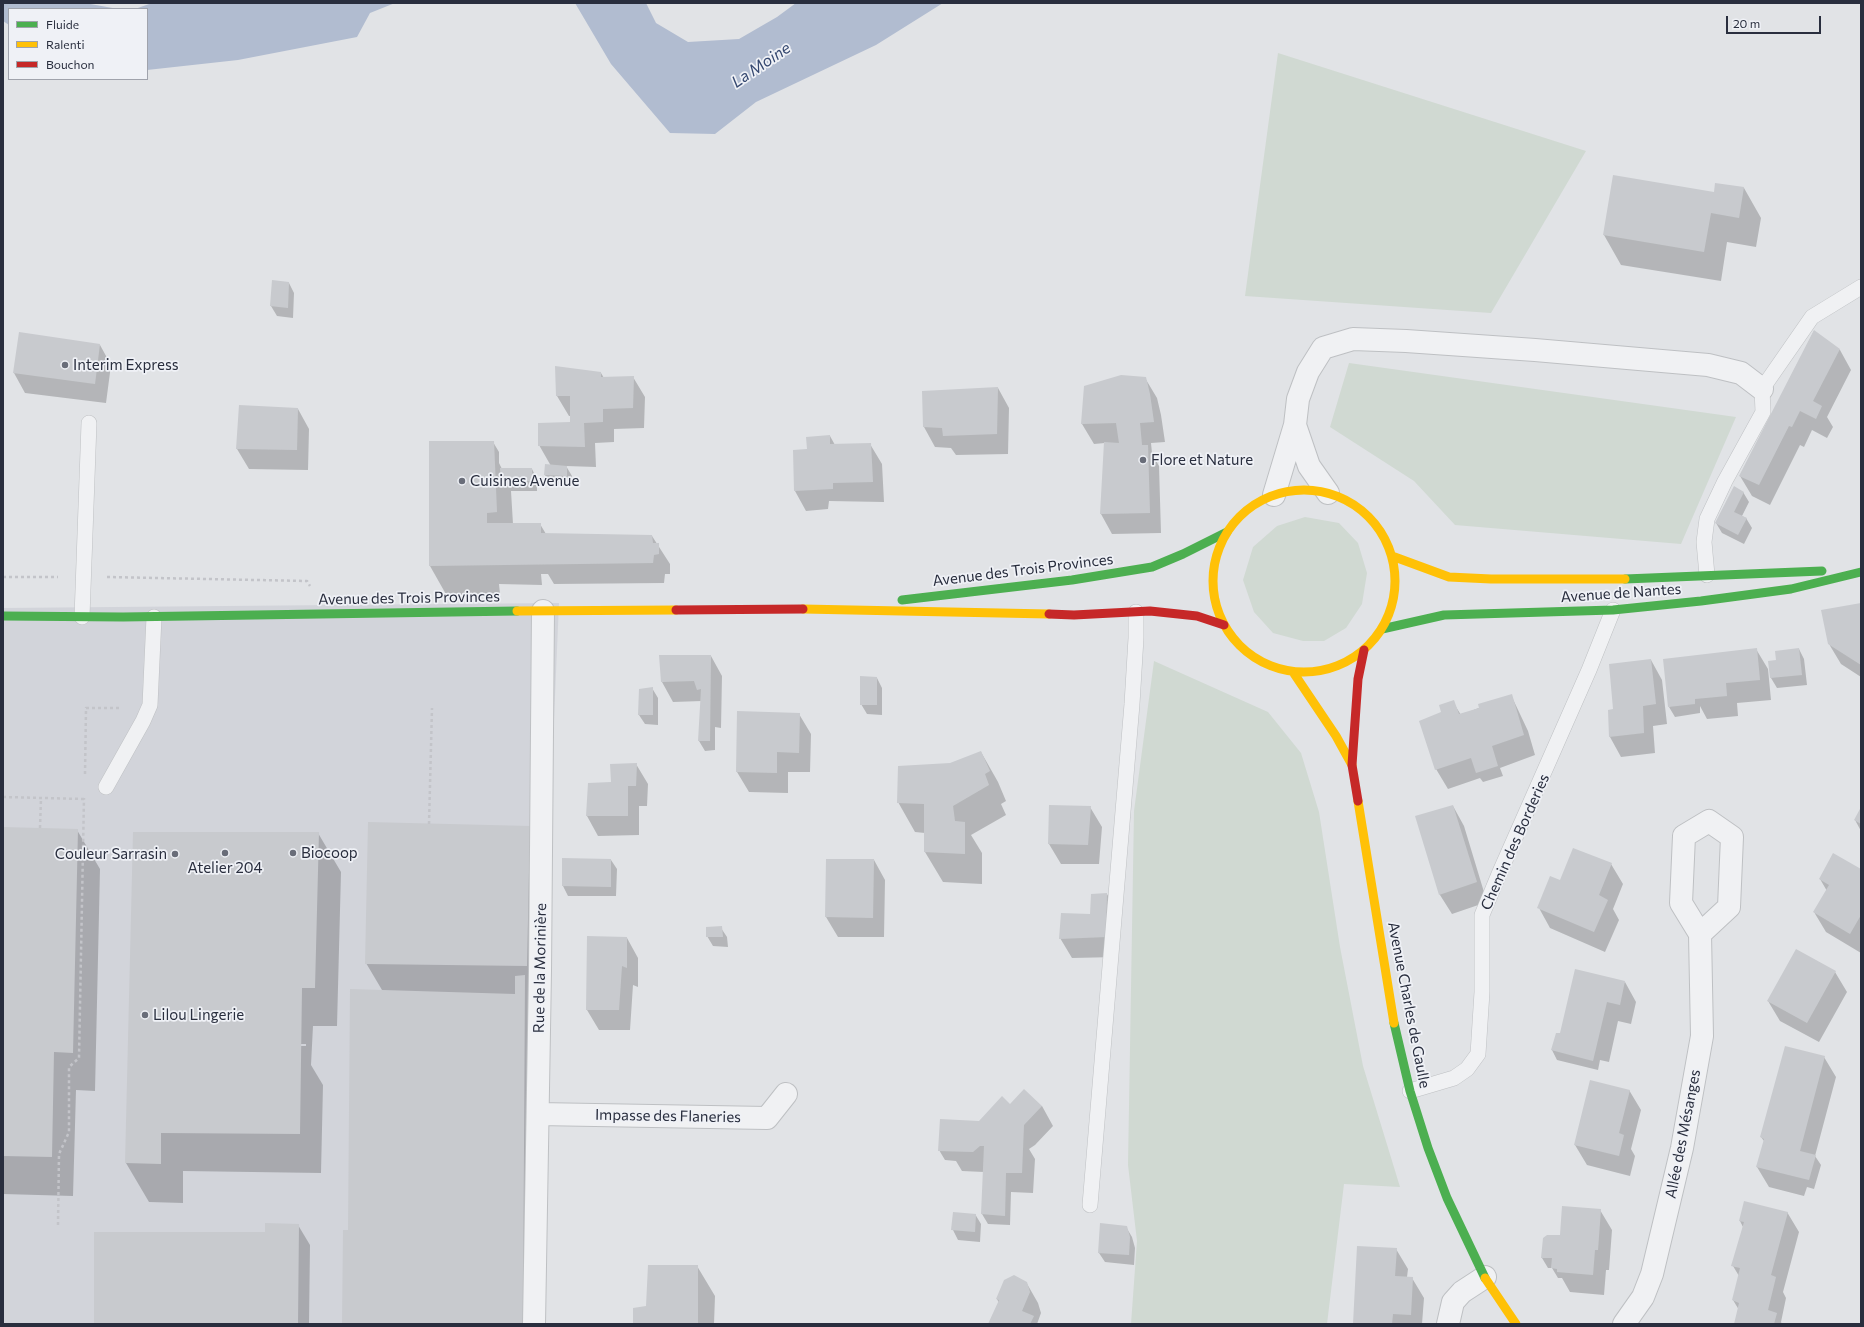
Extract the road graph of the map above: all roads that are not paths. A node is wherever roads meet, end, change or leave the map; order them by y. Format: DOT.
graph roads {
  1 [pos="1861,287"];
  2 [pos="1762,389"];
  3 [pos="89,423"];
  4 [pos="1295,425"];
  5 [pos="1328,493"];
  6 [pos="1274,495"];
  7 [pos="1226,532"];
  8 [pos="1392,556"];
  9 [pos="1861,571"];
  10 [pos="1707,575"];
  11 [pos="816,609"];
  12 [pos="1613,610"];
  13 [pos="543,611"];
  14 [pos="1136,612"];
  15 [pos="3,616"];
  16 [pos="82,617"];
  17 [pos="154,617"];
  18 [pos="1224,625"];
  19 [pos="1382,629"];
  20 [pos="1364,650"];
  21 [pos="1293,672"];
  22 [pos="1352,765"];
  23 [pos="106,787"];
  24 [pos="1700,934"];
  25 [pos="1410,1091"];
  26 [pos="786,1094"];
  27 [pos="538,1114"];
  28 [pos="1090,1205"];
  29 [pos="1485,1277"];
  30 [pos="534,1324"];
  31 [pos="1448,1324"];
  32 [pos="1516,1324"];
  33 [pos="1624,1324"];
  1 -- 2 [label="lane"];
  2 -- 4 [label="street"];
  2 -- 10 [label="lane"];
  3 -- 16 [label="lane"];
  4 -- 5 [label="street"];
  4 -- 6 [label="street"];
  5 -- 6 [label="main road"];
  5 -- 8 [label="main road"];
  6 -- 7 [label="main road"];
  7 -- 11 [label="main road, Avenue des Trois Provinces"];
  7 -- 18 [label="main road"];
  8 -- 10 [label="main road, Avenue de Nantes"];
  8 -- 19 [label="main road"];
  9 -- 10 [label="main road, Avenue de Nantes"];
  9 -- 12 [label="main road, Avenue de Nantes"];
  11 -- 13 [label="main road, Avenue des Trois Provinces"];
  11 -- 14 [label="main road, Avenue des Trois Provinces"];
  12 -- 19 [label="main road, Avenue de Nantes"];
  12 -- 25 [label="lane, Chemin des Borderies"];
  13 -- 17 [label="main road, Avenue des Trois Provinces"];
  13 -- 27 [label="street, Rue de la Morinière"];
  14 -- 18 [label="main road, Avenue des Trois Provinces"];
  14 -- 28 [label="lane"];
  15 -- 16 [label="main road, Avenue des Trois Provinces"];
  16 -- 17 [label="main road, Avenue des Trois Provinces"];
  17 -- 23 [label="lane"];
  18 -- 21 [label="main road"];
  19 -- 20 [label="main road"];
  20 -- 21 [label="main road"];
  20 -- 22 [label="main road, Avenue Charles de Gaulle"];
  21 -- 22 [label="main road, Avenue Charles de Gaulle"];
  22 -- 25 [label="main road, Avenue Charles de Gaulle"];
  24 -- 33 [label="street, Allée des Mésanges"];
  25 -- 29 [label="main road, Avenue Charles de Gaulle"];
  26 -- 27 [label="street, Impasse des Flaneries"];
  27 -- 30 [label="street, Rue de la Morinière"];
  29 -- 31 [label="street"];
  29 -- 32 [label="main road, Avenue Charles de Gaulle"];
}
